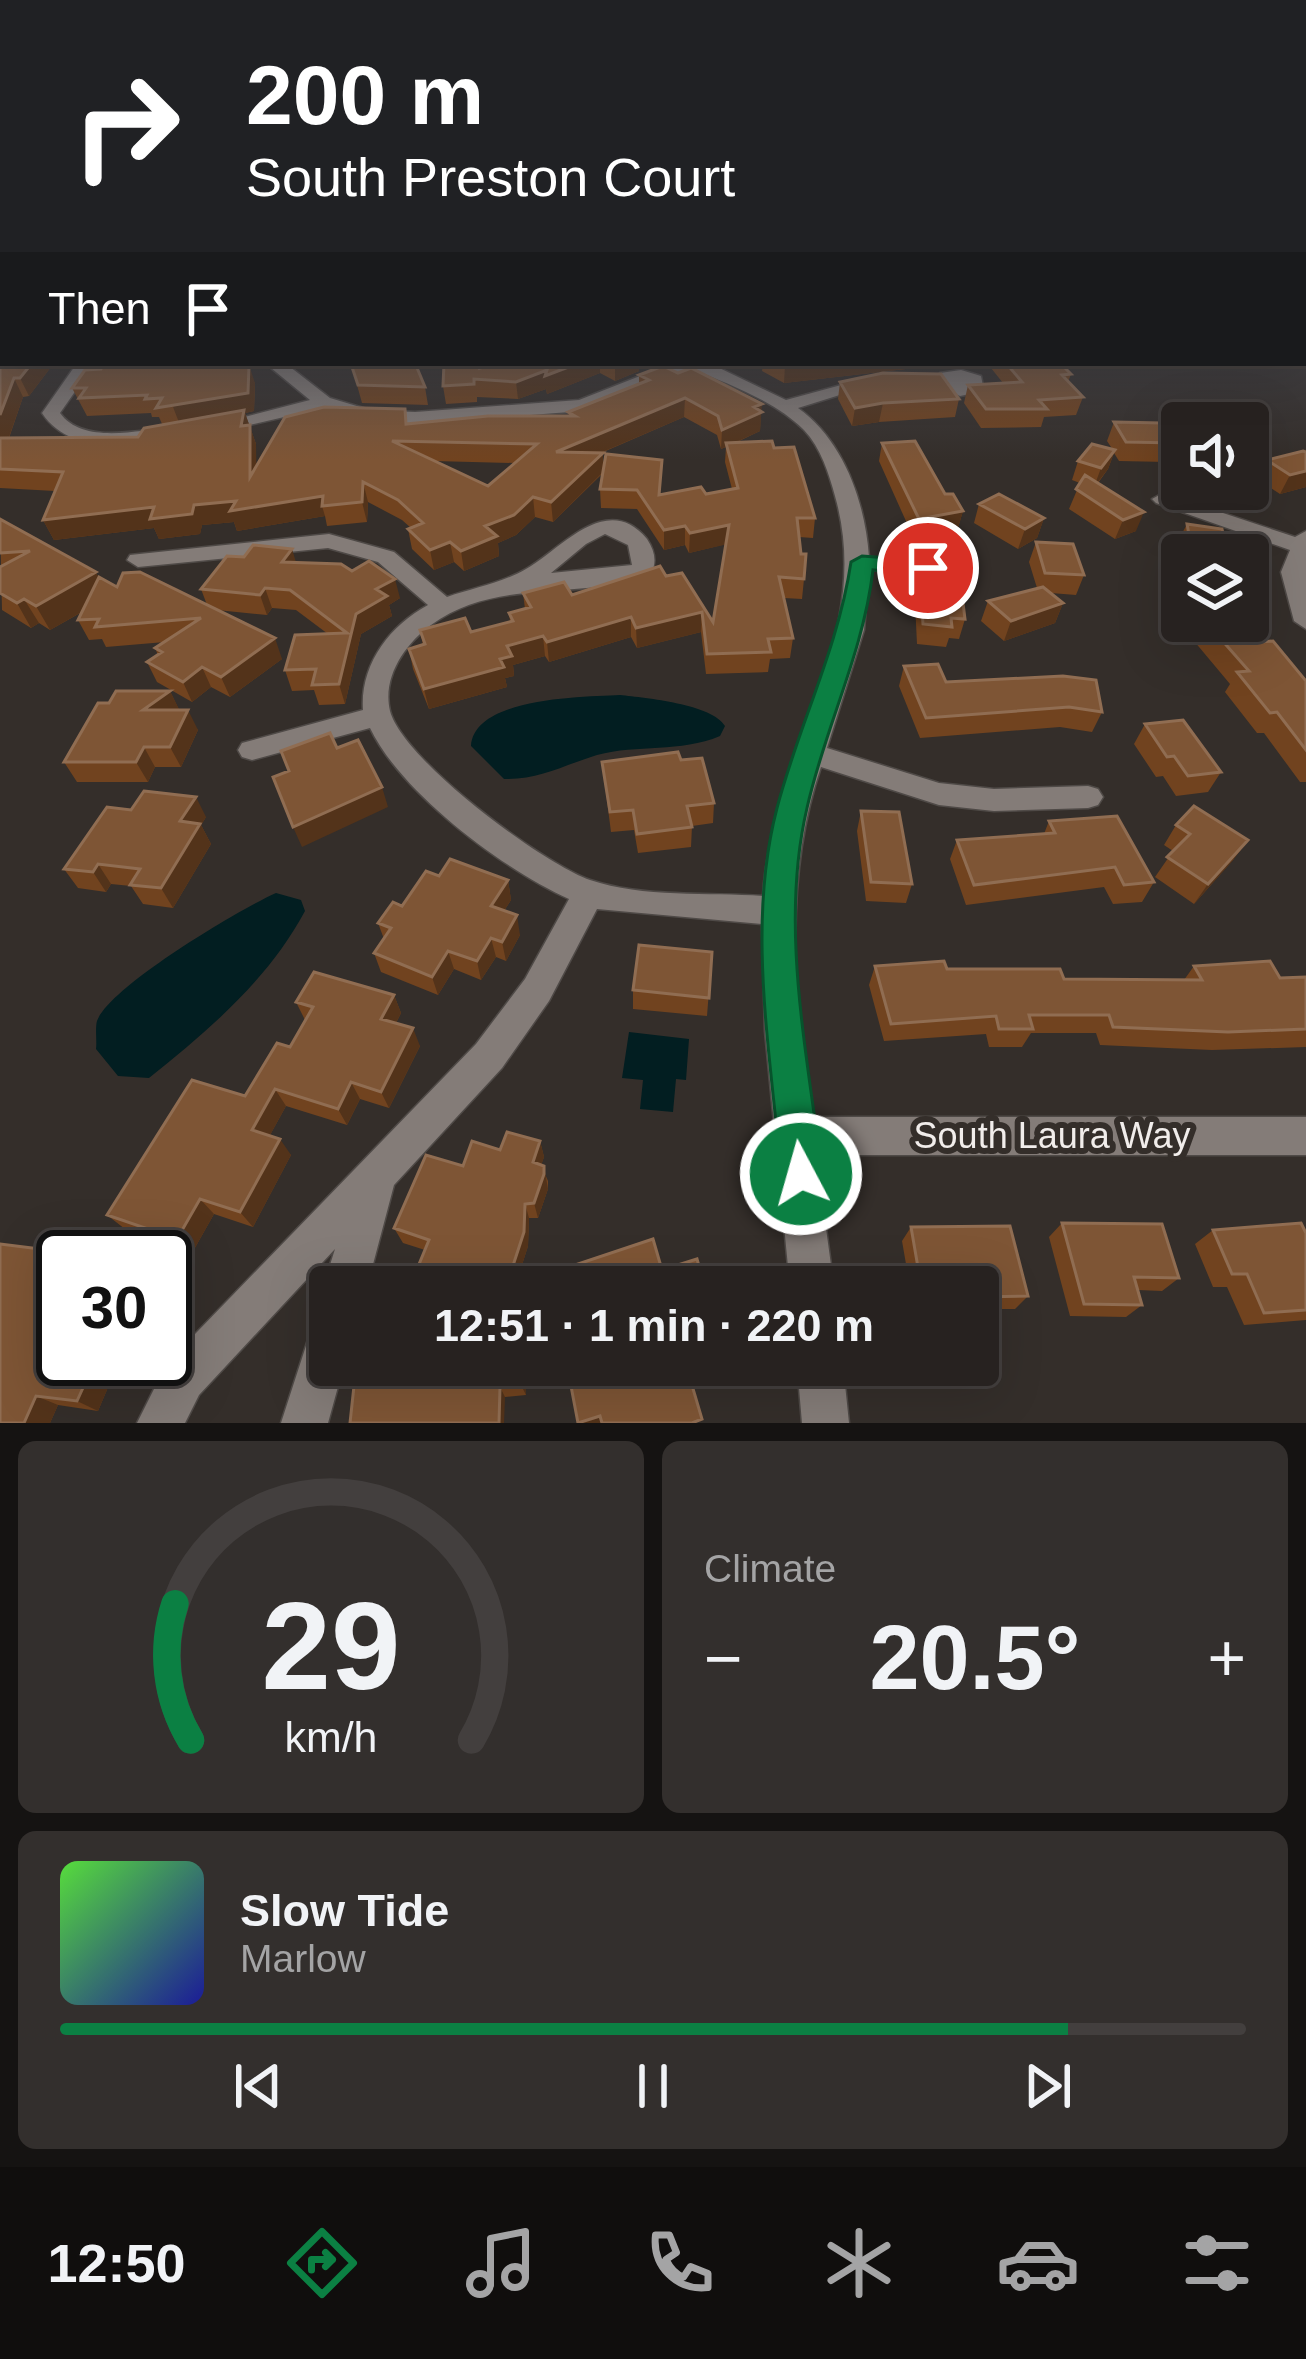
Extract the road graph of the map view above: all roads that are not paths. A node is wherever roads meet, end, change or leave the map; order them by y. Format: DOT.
graph roads {
  1 [pos="84,366"];
  2 [pos="278,366"];
  3 [pos="684,366"];
  4 [pos="698,366"];
  5 [pos="919,376"];
  6 [pos="898,377"];
  7 [pos="943,380"];
  8 [pos="324,402"];
  9 [pos="784,406"];
  10 [pos="1199,510"];
  11 [pos="1303,542"];
  12 [pos="138,560"];
  13 [pos="862,562"];
  14 [pos="961,571"];
  15 [pos="510,584"];
  16 [pos="443,606"];
  17 [pos="1306,621"];
  18 [pos="377,716"];
  19 [pos="252,750"];
  20 [pos="808,752"];
  21 [pos="1088,797"];
  22 [pos="589,893"];
  23 [pos="778,911"];
  24 [pos="797,1136"];
  25 [pos="1306,1136"];
  26 [pos="375,1181"];
  27 [pos="351,1266"];
  28 [pos="810,1266"];
  29 [pos="315,1386"];
  30 [pos="822,1386"];
  31 [pos="160,1423"];
  32 [pos="304,1423"];
  33 [pos="826,1423"];
  1 -- 8 [label="street"];
  2 -- 8 [label="street"];
  3 -- 8 [label="street"];
  4 -- 9 [label="street"];
  5 -- 7 [label="street"];
  6 -- 9 [label="street"];
  9 -- 13 [label="street"];
  10 -- 11 [label="street"];
  11 -- 17 [label="street"];
  12 -- 16 [label="street"];
  13 -- 14 [label="street"];
  13 -- 20 [label="street"];
  15 -- 16 [label="street"];
  16 -- 18 [label="street"];
  18 -- 19 [label="street"];
  18 -- 22 [label="street"];
  20 -- 21 [label="street"];
  20 -- 23 [label="street"];
  22 -- 23 [label="street"];
  22 -- 26 [label="street"];
  23 -- 24 [label="street"];
  24 -- 25 [label="street, South Laura Way"];
  24 -- 28 [label="street"];
  26 -- 27 [label="street"];
  26 -- 31 [label="street"];
  29 -- 32 [label="street"];
  30 -- 33 [label="street"];
}
